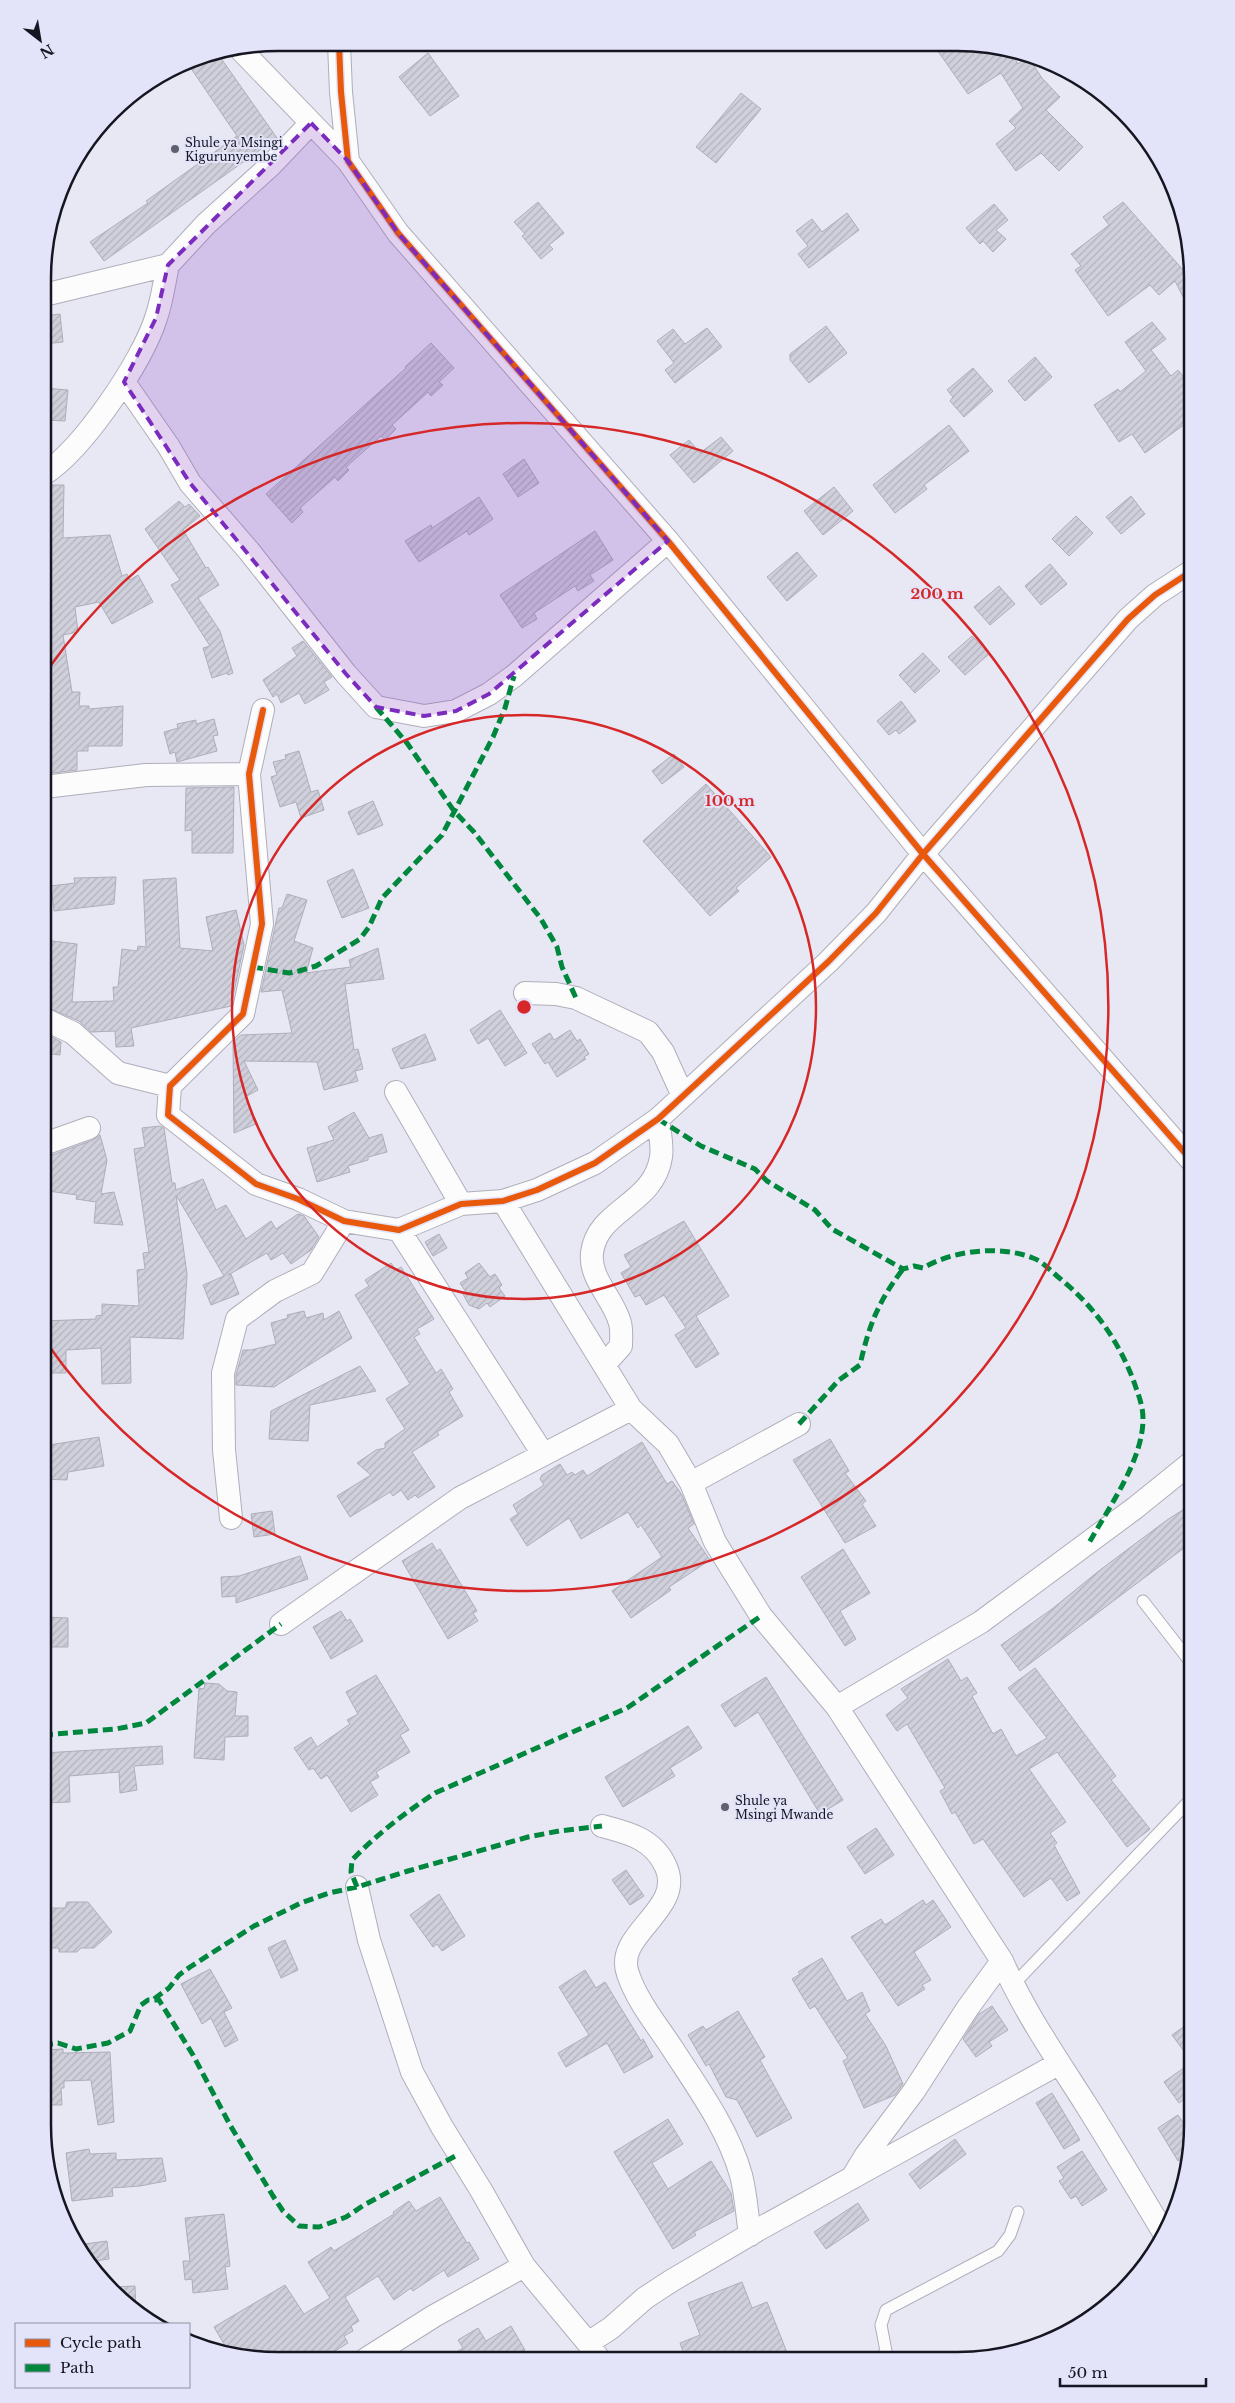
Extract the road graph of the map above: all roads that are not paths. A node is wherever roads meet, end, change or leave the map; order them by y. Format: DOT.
graph roads {
  1 [pos="339,51"];
  2 [pos="245,54"];
  3 [pos="311,123"];
  4 [pos="348,161"];
  5 [pos="168,266"];
  6 [pos="51,293"];
  7 [pos="124,382"];
  8 [pos="51,468"];
  9 [pos="668,541"];
  10 [pos="1184,576"];
  11 [pos="263,710"];
  12 [pos="249,774"];
  13 [pos="51,786"];
  14 [pos="923,854"];
  15 [pos="525,993"];
  16 [pos="51,1022"];
  17 [pos="170,1086"];
  18 [pos="396,1092"];
  19 [pos="683,1096"];
  20 [pos="658,1119"];
  21 [pos="89,1128"];
  22 [pos="51,1142"];
  23 [pos="1184,1152"];
  24 [pos="503,1201"];
  25 [pos="461,1204"];
  26 [pos="344,1221"];
  27 [pos="399,1230"];
  28 [pos="604,1366"];
  29 [pos="631,1409"];
  30 [pos="799,1424"];
  31 [pos="543,1454"];
  32 [pos="1184,1468"];
  33 [pos="691,1483"];
  34 [pos="231,1518"];
  35 [pos="1143,1601"];
  36 [pos="282,1624"];
  37 [pos="1184,1654"];
  38 [pos="837,1708"];
  39 [pos="1184,1806"];
  40 [pos="602,1826"];
  41 [pos="356,1887"];
  42 [pos="1002,1961"];
  43 [pos="1013,1985"];
  44 [pos="1058,2064"];
  45 [pos="850,2181"];
  46 [pos="1018,2212"];
  47 [pos="1160,2226"];
  48 [pos="750,2235"];
  49 [pos="524,2266"];
  50 [pos="593,2351"];
  51 [pos="377,2352"];
  52 [pos="885,2352"];
  1 -- 4 [label="street"];
  2 -- 3 [label="street"];
  3 -- 4 [label="street"];
  3 -- 5 [label="street"];
  4 -- 9 [label="street"];
  5 -- 6 [label="street"];
  5 -- 7 [label="street"];
  7 -- 8 [label="street"];
  7 -- 9 [label="street"];
  9 -- 14 [label="street"];
  10 -- 14 [label="street"];
  11 -- 12 [label="street"];
  12 -- 13 [label="street"];
  12 -- 17 [label="street"];
  14 -- 19 [label="street"];
  14 -- 23 [label="street"];
  15 -- 19 [label="street"];
  16 -- 17 [label="street"];
  17 -- 26 [label="street"];
  18 -- 25 [label="street"];
  19 -- 20 [label="street"];
  20 -- 24 [label="street"];
  20 -- 28 [label="street"];
  21 -- 22 [label="street"];
  24 -- 25 [label="street"];
  24 -- 28 [label="street"];
  25 -- 27 [label="street"];
  26 -- 27 [label="street"];
  26 -- 34 [label="street"];
  27 -- 31 [label="street"];
  28 -- 29 [label="street"];
  29 -- 31 [label="street"];
  29 -- 33 [label="street"];
  30 -- 33 [label="street"];
  31 -- 36 [label="street"];
  32 -- 38 [label="street"];
  33 -- 38 [label="street"];
  35 -- 37 [label="lane"];
  38 -- 42 [label="street"];
  39 -- 43 [label="lane"];
  40 -- 48 [label="street"];
  41 -- 49 [label="street"];
  42 -- 43 [label="street"];
  42 -- 45 [label="street"];
  43 -- 44 [label="street"];
  44 -- 45 [label="street"];
  44 -- 47 [label="street"];
  45 -- 48 [label="street"];
  46 -- 52 [label="lane"];
  48 -- 50 [label="street"];
  49 -- 50 [label="street"];
  49 -- 51 [label="street"];
}
